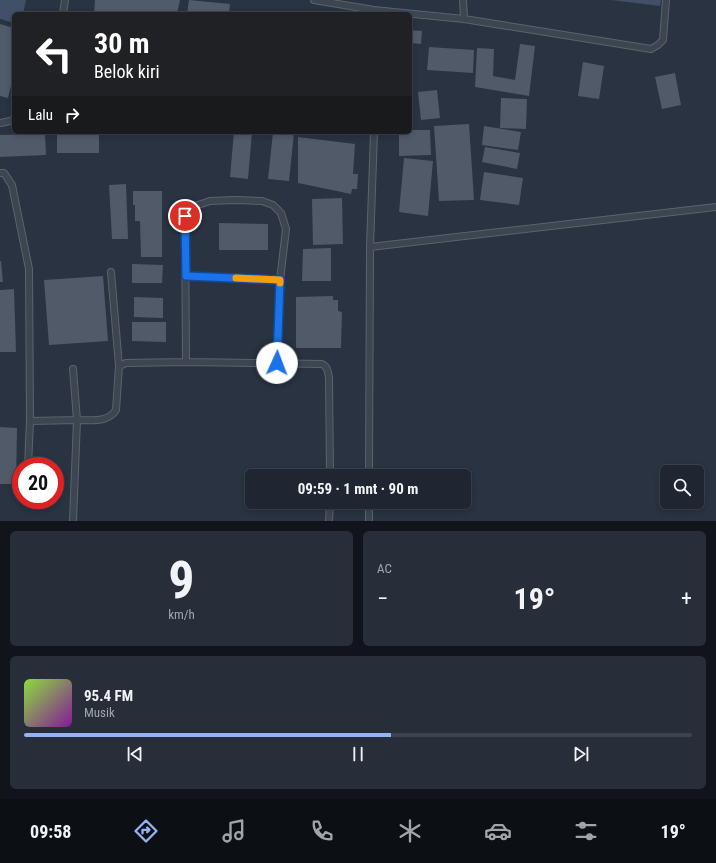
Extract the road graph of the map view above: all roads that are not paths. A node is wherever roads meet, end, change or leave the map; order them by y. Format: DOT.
graph roads {
  1 [pos="66,0"];
  2 [pos="314,0"];
  3 [pos="463,0"];
  4 [pos="666,0"];
  5 [pos="63,12"];
  6 [pos="374,12"];
  7 [pos="412,15"];
  8 [pos="464,19"];
  9 [pos="12,120"];
  10 [pos="0,123"];
  11 [pos="374,134"];
  12 [pos="0,173"];
  13 [pos="716,207"];
  14 [pos="370,247"];
  15 [pos="111,272"];
  16 [pos="186,276"];
  17 [pos="280,280"];
  18 [pos="186,362"];
  19 [pos="277,363"];
  20 [pos="119,366"];
  21 [pos="72,369"];
  22 [pos="77,420"];
  23 [pos="30,421"];
  24 [pos="28,457"];
  25 [pos="330,469"];
  26 [pos="369,469"];
  27 [pos="330,509"];
  28 [pos="369,509"];
  29 [pos="73,521"];
  30 [pos="329,521"];
  31 [pos="369,521"];
  1 -- 5 [label="lane"];
  2 -- 6 [label="lane"];
  3 -- 8 [label="lane"];
  4 -- 8 [label="lane"];
  7 -- 8 [label="lane"];
  9 -- 10 [label="lane"];
  11 -- 14 [label="lane"];
  12 -- 23 [label="lane"];
  13 -- 14 [label="lane"];
  14 -- 26 [label="lane"];
  15 -- 20 [label="lane"];
  16 -- 17 [label="lane"];
  16 -- 17 [label="lane"];
  16 -- 18 [label="lane"];
  17 -- 19 [label="lane"];
  18 -- 19 [label="lane"];
  18 -- 20 [label="lane"];
  19 -- 25 [label="lane"];
  20 -- 22 [label="lane"];
  21 -- 22 [label="lane"];
  22 -- 23 [label="lane"];
  22 -- 29 [label="lane"];
  23 -- 24 [label="lane"];
  27 -- 30 [label="lane"];
  28 -- 31 [label="lane"];
}
